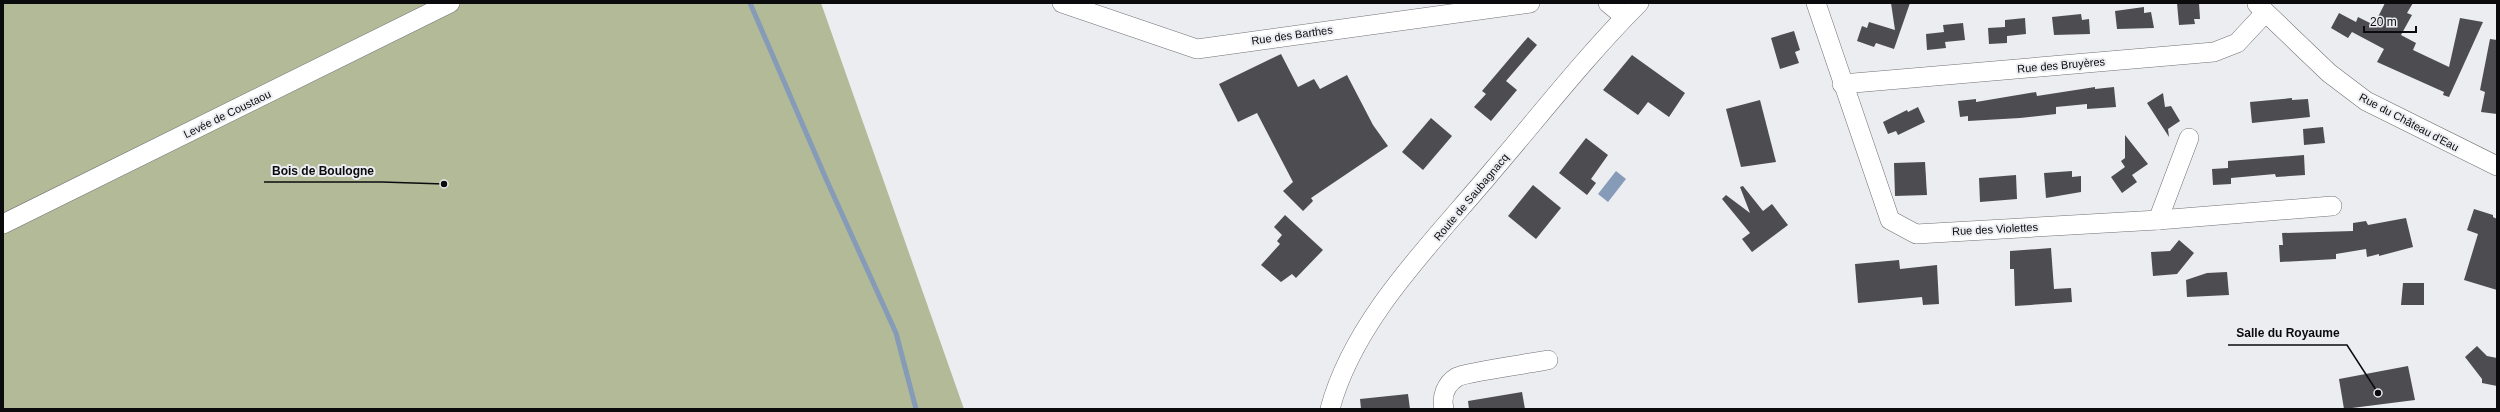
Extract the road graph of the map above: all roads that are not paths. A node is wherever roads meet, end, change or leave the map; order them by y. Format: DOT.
graph roads {
  1 [pos="450,3"];
  2 [pos="1062,3"];
  3 [pos="1530,3"];
  4 [pos="1608,3"];
  5 [pos="1639,3"];
  6 [pos="1816,3"];
  7 [pos="1446,8"];
  8 [pos="2261,8"];
  9 [pos="1625,17"];
  10 [pos="1842,84"];
  11 [pos="2189,138"];
  12 [pos="2497,166"];
  13 [pos="2332,206"];
  14 [pos="2158,220"];
  15 [pos="3,224"];
  16 [pos="1548,360"];
  17 [pos="1330,409"];
  18 [pos="1444,409"];
  1 -- 15 [label="street, Levée de Coustaou"];
  2 -- 7 [label="street, Rue des Barthes"];
  3 -- 7 [label="street, Rue des Barthes"];
  4 -- 9 [label="street"];
  5 -- 9 [label="street, Route de Saubagnacq"];
  6 -- 10 [label="street, Rue des Violettes"];
  8 -- 10 [label="street, Rue des Bruyères"];
  8 -- 12 [label="street, Rue du Château d'Eau"];
  9 -- 17 [label="street, Route de Saubagnacq"];
  10 -- 14 [label="street, Rue des Violettes"];
  11 -- 14 [label="street"];
  13 -- 14 [label="street, Rue des Violettes"];
  16 -- 18 [label="street"];
}
